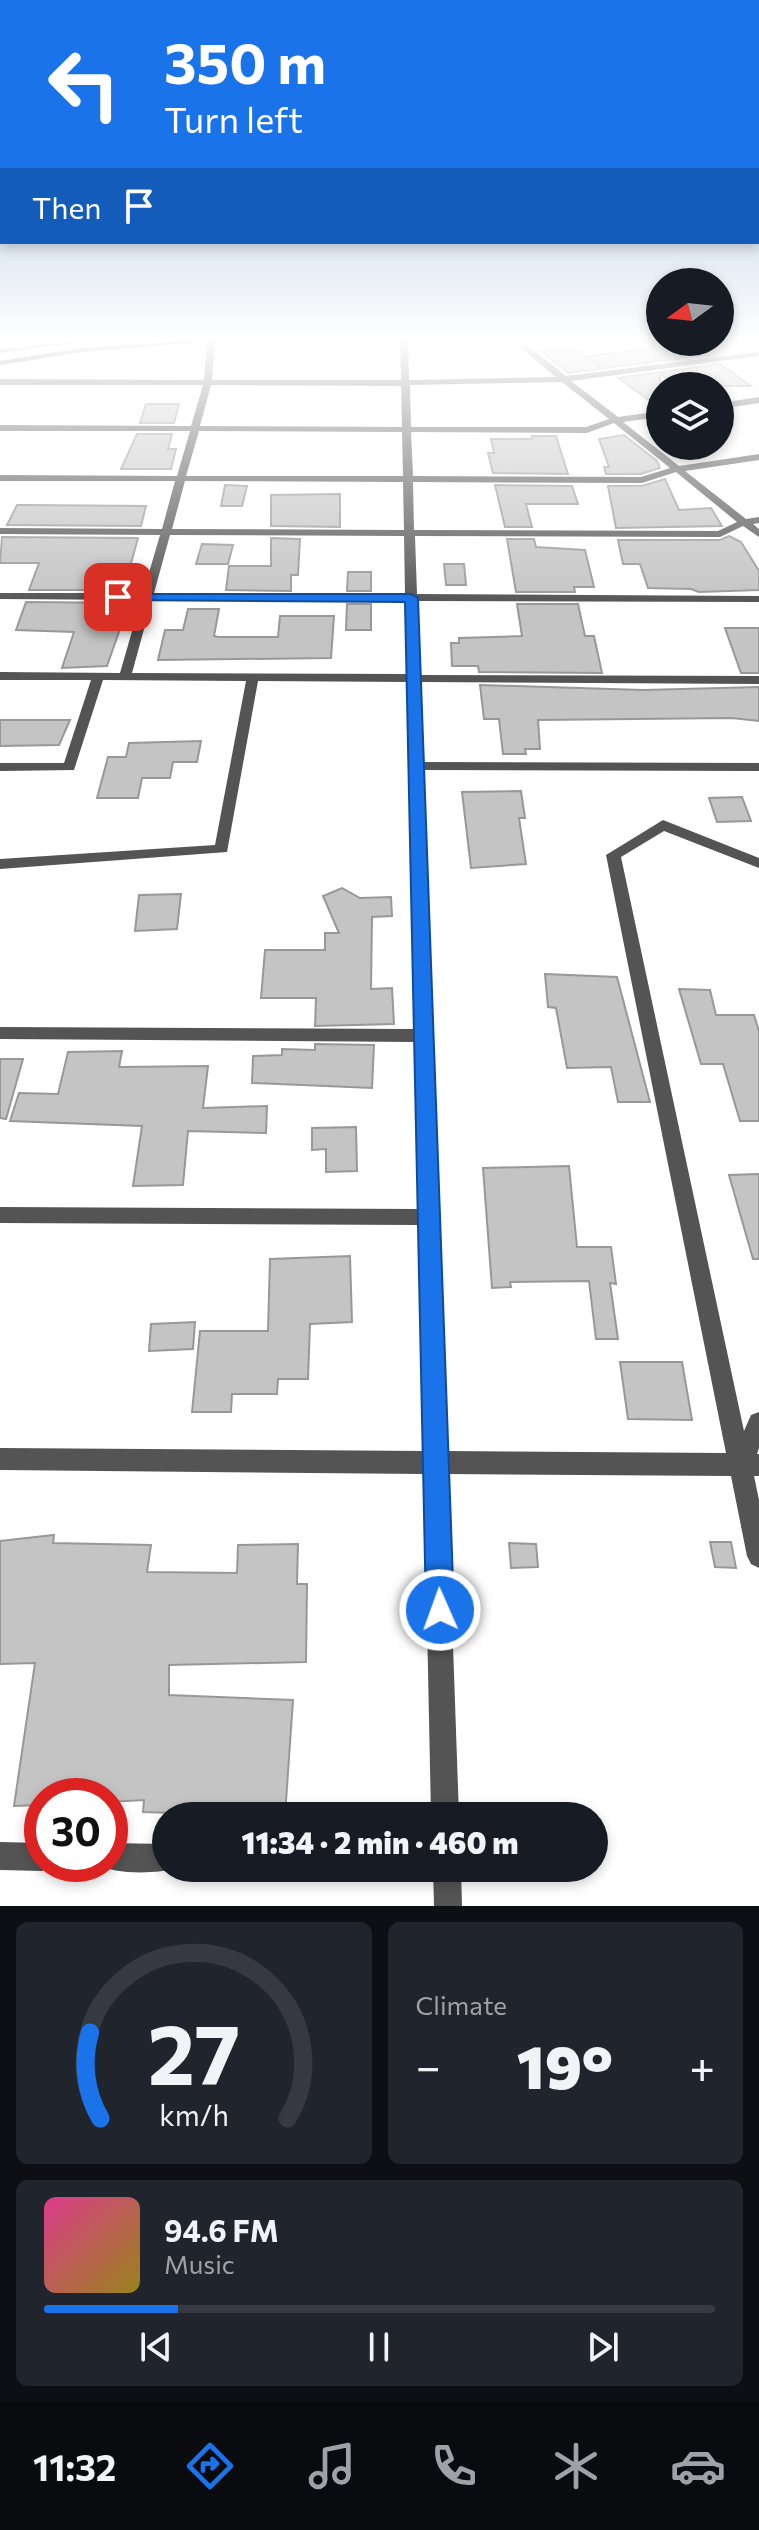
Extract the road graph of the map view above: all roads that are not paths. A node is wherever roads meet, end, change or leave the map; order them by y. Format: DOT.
graph roads {
  1 [pos="0,428"];
  2 [pos="593,428"];
  3 [pos="625,428"];
  4 [pos="195,429"];
  5 [pos="406,429"];
  6 [pos="759,457"];
  7 [pos="677,469"];
  8 [pos="0,478"];
  9 [pos="181,478"];
  10 [pos="408,479"];
  11 [pos="759,520"];
  12 [pos="744,522"];
  13 [pos="0,531"];
  14 [pos="166,532"];
  15 [pos="409,533"];
  16 [pos="759,534"];
  17 [pos="0,596"];
  18 [pos="147,597"];
  19 [pos="411,598"];
  20 [pos="759,599"];
  21 [pos="0,676"];
  22 [pos="98,677"];
  23 [pos="125,677"];
  24 [pos="253,677"];
  25 [pos="413,678"];
  26 [pos="759,680"];
  27 [pos="416,766"];
  28 [pos="0,767"];
  29 [pos="759,767"];
  30 [pos="759,863"];
  31 [pos="0,864"];
  32 [pos="0,1033"];
  33 [pos="423,1036"];
  34 [pos="0,1215"];
  35 [pos="428,1217"];
  36 [pos="759,1423"];
  37 [pos="0,1459"];
  38 [pos="435,1462"];
  39 [pos="750,1465"];
  40 [pos="759,1556"];
  41 [pos="445,1802"];
  42 [pos="0,1856"];
  43 [pos="24,1857"];
  44 [pos="128,1857"];
  45 [pos="152,1858"];
  46 [pos="447,1882"];
  47 [pos="448,1906"];
  1 -- 4 [label="street"];
  2 -- 5 [label="street"];
  3 -- 7 [label="street"];
  4 -- 5 [label="street"];
  4 -- 9 [label="street"];
  5 -- 10 [label="street"];
  6 -- 7 [label="street"];
  7 -- 10 [label="street"];
  7 -- 12 [label="street"];
  8 -- 9 [label="street"];
  9 -- 10 [label="street"];
  9 -- 14 [label="street"];
  10 -- 15 [label="street"];
  11 -- 12 [label="street"];
  12 -- 15 [label="street"];
  12 -- 16 [label="street"];
  13 -- 14 [label="street"];
  14 -- 15 [label="street"];
  14 -- 18 [label="street"];
  15 -- 19 [label="street"];
  17 -- 18 [label="street"];
  18 -- 19 [label="street"];
  18 -- 23 [label="street"];
  19 -- 20 [label="street"];
  19 -- 25 [label="street"];
  21 -- 22 [label="street"];
  22 -- 23 [label="street"];
  22 -- 28 [label="street"];
  23 -- 24 [label="street"];
  24 -- 25 [label="street"];
  24 -- 31 [label="street"];
  25 -- 26 [label="street"];
  25 -- 27 [label="street"];
  27 -- 29 [label="street"];
  27 -- 33 [label="street"];
  30 -- 39 [label="street"];
  32 -- 33 [label="street"];
  33 -- 35 [label="street"];
  34 -- 35 [label="street"];
  35 -- 38 [label="street"];
  36 -- 39 [label="street"];
  37 -- 38 [label="street"];
  38 -- 39 [label="street"];
  38 -- 41 [label="street"];
  39 -- 40 [label="street"];
  42 -- 43 [label="street"];
  44 -- 45 [label="street"];
  46 -- 47 [label="street"];
}
